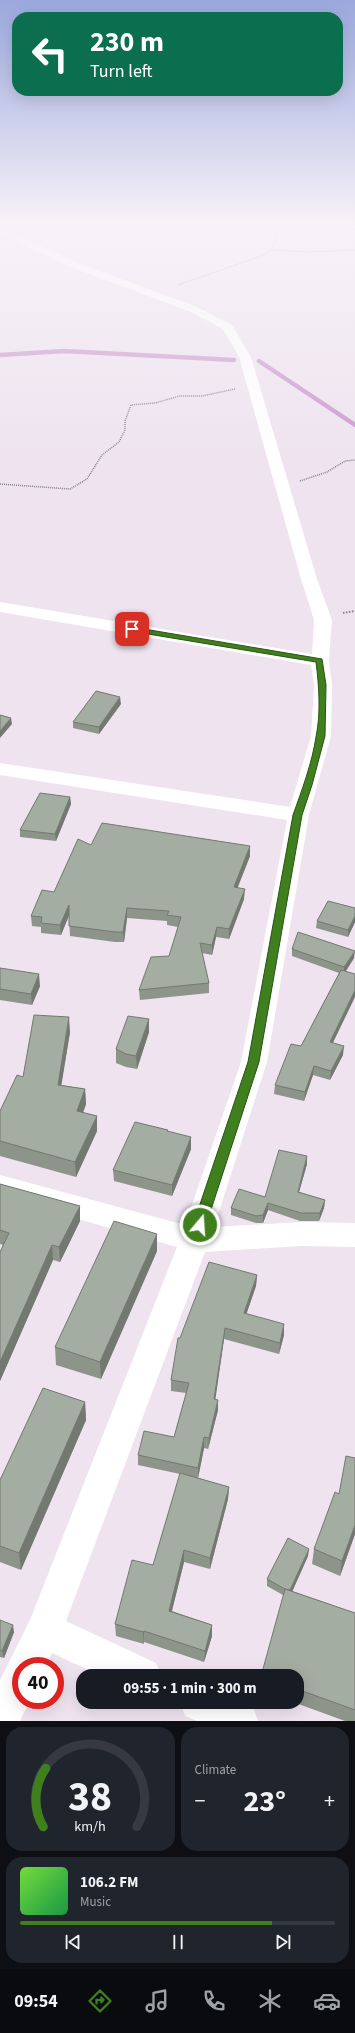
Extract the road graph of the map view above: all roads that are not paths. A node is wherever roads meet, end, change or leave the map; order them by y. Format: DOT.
graph roads {
  1 [pos="175,302"];
  2 [pos="0,607"];
  3 [pos="320,661"];
  4 [pos="0,769"];
  5 [pos="298,815"];
  6 [pos="0,1186"];
  7 [pos="355,1235"];
  8 [pos="194,1240"];
  9 [pos="44,1630"];
  10 [pos="31,1657"];
  11 [pos="128,1669"];
  12 [pos="12,1696"];
  13 [pos="214,1709"];
  14 [pos="0,1721"];
  15 [pos="240,1721"];
  1 -- 3 [label="street"];
  2 -- 3 [label="street"];
  3 -- 5 [label="street"];
  4 -- 5 [label="street"];
  5 -- 8 [label="street"];
  6 -- 8 [label="street"];
  7 -- 8 [label="street"];
  8 -- 9 [label="street"];
  9 -- 10 [label="street"];
  9 -- 11 [label="street"];
  12 -- 14 [label="street"];
  13 -- 15 [label="street"];
}
